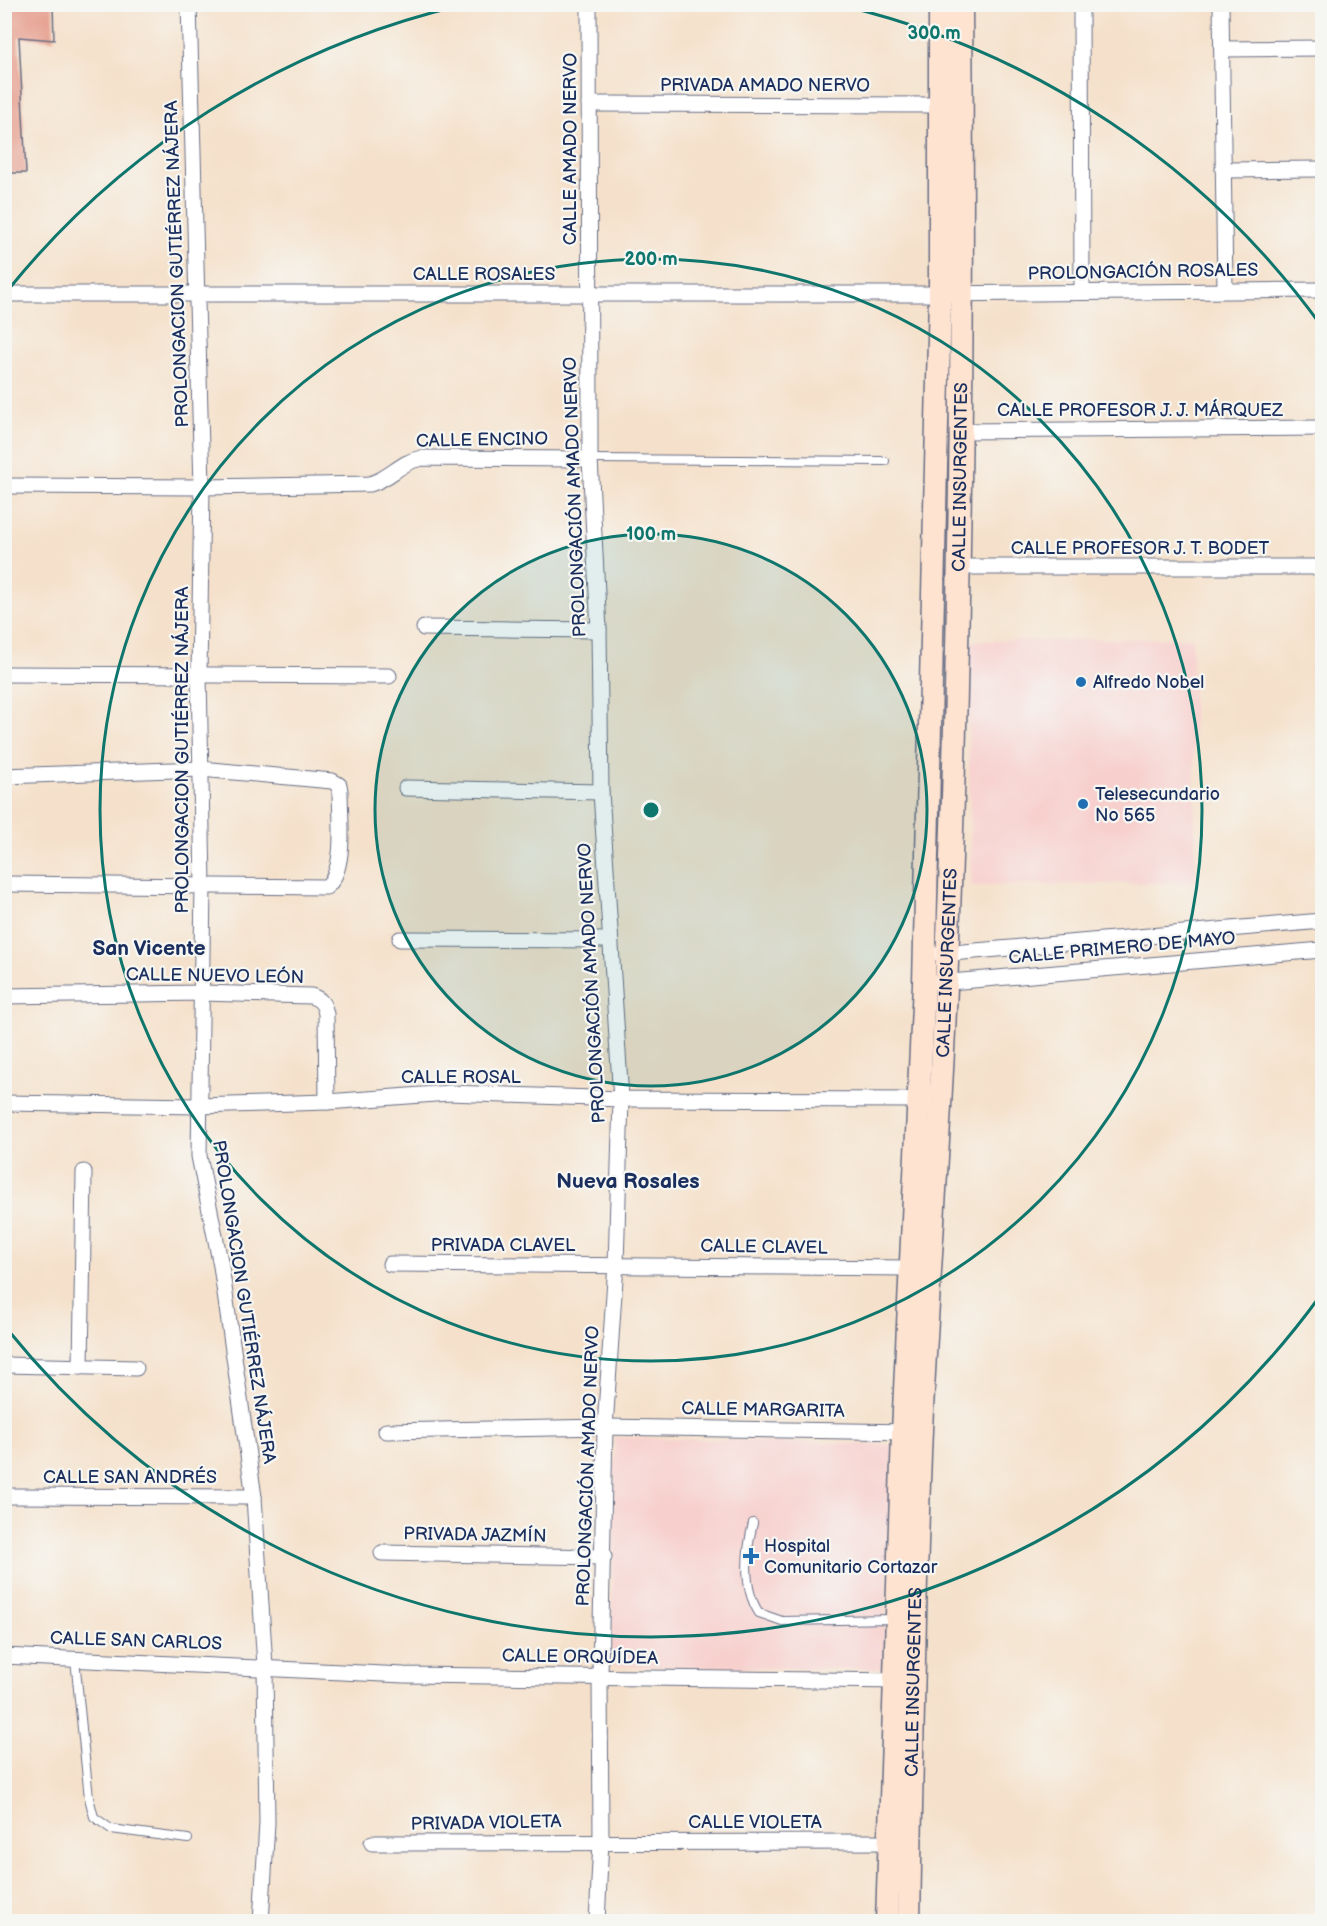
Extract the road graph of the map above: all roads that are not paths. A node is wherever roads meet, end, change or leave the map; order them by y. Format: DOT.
graph roads {
  1 [pos="189,4"];
  2 [pos="589,4"];
  3 [pos="940,4"];
  4 [pos="961,4"];
  5 [pos="1081,4"];
  6 [pos="1221,4"];
  7 [pos="1323,48"];
  8 [pos="1222,49"];
  9 [pos="589,104"];
  10 [pos="941,105"];
  11 [pos="1323,169"];
  12 [pos="1223,170"];
  13 [pos="1225,290"];
  14 [pos="1323,290"];
  15 [pos="1082,292"];
  16 [pos="590,293"];
  17 [pos="964,293"];
  18 [pos="4,294"];
  19 [pos="198,294"];
  20 [pos="940,294"];
  21 [pos="1323,428"];
  22 [pos="959,431"];
  23 [pos="590,459"];
  24 [pos="885,461"];
  25 [pos="4,486"];
  26 [pos="202,487"];
  27 [pos="958,567"];
  28 [pos="1323,567"];
  29 [pos="424,628"];
  30 [pos="599,630"];
  31 [pos="4,674"];
  32 [pos="199,675"];
  33 [pos="389,676"];
  34 [pos="201,769"];
  35 [pos="4,776"];
  36 [pos="406,788"];
  37 [pos="601,792"];
  38 [pos="4,884"];
  39 [pos="203,885"];
  40 [pos="1323,921"];
  41 [pos="400,939"];
  42 [pos="609,940"];
  43 [pos="1323,950"];
  44 [pos="935,955"];
  45 [pos="935,983"];
  46 [pos="202,993"];
  47 [pos="4,996"];
  48 [pos="621,1099"];
  49 [pos="929,1100"];
  50 [pos="327,1102"];
  51 [pos="4,1103"];
  52 [pos="198,1106"];
  53 [pos="84,1172"];
  54 [pos="390,1264"];
  55 [pos="616,1264"];
  56 [pos="912,1268"];
  57 [pos="4,1365"];
  58 [pos="81,1367"];
  59 [pos="136,1368"];
  60 [pos="605,1427"];
  61 [pos="386,1431"];
  62 [pos="912,1432"];
  63 [pos="4,1496"];
  64 [pos="255,1497"];
  65 [pos="753,1523"];
  66 [pos="382,1553"];
  67 [pos="604,1557"];
  68 [pos="896,1618"];
  69 [pos="4,1656"];
  70 [pos="75,1657"];
  71 [pos="265,1666"];
  72 [pos="600,1676"];
  73 [pos="903,1681"];
  74 [pos="188,1839"];
  75 [pos="601,1841"];
  76 [pos="899,1842"];
  77 [pos="372,1843"];
  78 [pos="261,1922"];
  79 [pos="597,1922"];
  80 [pos="887,1922"];
  81 [pos="909,1922"];
  1 -- 19 [label="street, PROLONGACION GUTIÉRREZ NÁJERA"];
  2 -- 9 [label="street, CALLE AMADO NERVO"];
  3 -- 10 [label="main road, CALLE INSURGENTES"];
  4 -- 17 [label="main road, CALLE INSURGENTES"];
  5 -- 15 [label="street"];
  6 -- 8 [label="street"];
  7 -- 8 [label="street"];
  8 -- 12 [label="street"];
  9 -- 10 [label="street, PRIVADA AMADO NERVO"];
  9 -- 16 [label="street, CALLE AMADO NERVO"];
  10 -- 20 [label="main road, CALLE INSURGENTES"];
  11 -- 12 [label="street"];
  12 -- 13 [label="street"];
  13 -- 14 [label="street, PROLONGACIÓN ROSALES"];
  13 -- 15 [label="street, PROLONGACIÓN ROSALES"];
  15 -- 17 [label="street, PROLONGACIÓN ROSALES"];
  16 -- 19 [label="street, CALLE ROSALES"];
  16 -- 20 [label="street, CALLE ROSALES"];
  16 -- 23 [label="street, PROLONGACIÓN AMADO NERVO"];
  17 -- 20 [label="street, CALLE ROSALES"];
  17 -- 22 [label="main road, CALLE INSURGENTES"];
  18 -- 19 [label="street, CALLE ROSALES"];
  19 -- 26 [label="street, PROLONGACION GUTIÉRREZ NÁJERA"];
  20 -- 44 [label="main road, CALLE INSURGENTES"];
  21 -- 22 [label="street, CALLE PROFESOR J. J. MÁRQUEZ"];
  22 -- 27 [label="main road, CALLE INSURGENTES"];
  23 -- 24 [label="lane"];
  23 -- 26 [label="street, CALLE ENCINO"];
  23 -- 30 [label="street, PROLONGACIÓN AMADO NERVO"];
  25 -- 26 [label="street, CALLE ENCINO"];
  26 -- 32 [label="street, PROLONGACION GUTIÉRREZ NÁJERA"];
  27 -- 28 [label="street, CALLE PROFESOR J. T. BODET"];
  27 -- 44 [label="main road, CALLE INSURGENTES"];
  29 -- 30 [label="street"];
  30 -- 37 [label="street, PROLONGACIÓN AMADO NERVO"];
  31 -- 32 [label="street"];
  32 -- 33 [label="street"];
  32 -- 34 [label="street, PROLONGACION GUTIÉRREZ NÁJERA"];
  34 -- 35 [label="street"];
  34 -- 39 [label="street, PROLONGACION GUTIÉRREZ NÁJERA"];
  34 -- 39 [label="street"];
  36 -- 37 [label="street"];
  37 -- 42 [label="street, PROLONGACIÓN AMADO NERVO"];
  38 -- 39 [label="street"];
  39 -- 46 [label="street, PROLONGACION GUTIÉRREZ NÁJERA"];
  40 -- 44 [label="street, CALLE PRIMERO DE MAYO"];
  41 -- 42 [label="street"];
  42 -- 48 [label="street, PROLONGACIÓN AMADO NERVO"];
  43 -- 45 [label="street, CALLE PRIMERO DE MAYO"];
  44 -- 45 [label="main road, CALLE INSURGENTES"];
  45 -- 49 [label="main road, CALLE INSURGENTES"];
  46 -- 47 [label="street, CALLE NUEVO LEÓN"];
  46 -- 50 [label="street, CALLE NUEVO LEÓN"];
  46 -- 52 [label="street, PROLONGACION GUTIÉRREZ NÁJERA"];
  48 -- 49 [label="street, CALLE ROSAL"];
  48 -- 50 [label="street, CALLE ROSAL"];
  48 -- 55 [label="street, PROLONGACIÓN AMADO NERVO"];
  49 -- 56 [label="main road, CALLE INSURGENTES"];
  49 -- 62 [label="main road, CALLE INSURGENTES"];
  50 -- 52 [label="street, CALLE ROSAL"];
  51 -- 52 [label="street, CALLE ROSAL"];
  52 -- 64 [label="street, PROLONGACION GUTIÉRREZ NÁJERA"];
  53 -- 58 [label="street"];
  54 -- 55 [label="street, PRIVADA CLAVEL"];
  55 -- 56 [label="street, CALLE CLAVEL"];
  55 -- 60 [label="street, PROLONGACIÓN AMADO NERVO"];
  56 -- 62 [label="main road, CALLE INSURGENTES"];
  57 -- 58 [label="street"];
  58 -- 59 [label="street"];
  60 -- 61 [label="street, CALLE MARGARITA"];
  60 -- 62 [label="street, CALLE MARGARITA"];
  60 -- 67 [label="street, PROLONGACIÓN AMADO NERVO"];
  62 -- 68 [label="main road, CALLE INSURGENTES"];
  62 -- 73 [label="main road, CALLE INSURGENTES"];
  63 -- 64 [label="street, CALLE SAN ANDRÉS"];
  64 -- 71 [label="street, PROLONGACION GUTIÉRREZ NÁJERA"];
  65 -- 68 [label="lane"];
  66 -- 67 [label="street, PRIVADA JAZMÍN"];
  67 -- 72 [label="street, PROLONGACIÓN AMADO NERVO"];
  68 -- 73 [label="main road, CALLE INSURGENTES"];
  69 -- 70 [label="street, CALLE SAN CARLOS"];
  70 -- 71 [label="street, CALLE SAN CARLOS"];
  70 -- 74 [label="lane"];
  71 -- 72 [label="street, CALLE ORQUÍDEA"];
  71 -- 78 [label="street, PROLONGACION GUTIÉRREZ NÁJERA"];
  72 -- 73 [label="street, CALLE ORQUÍDEA"];
  72 -- 75 [label="street, PROLONGACIÓN AMADO NERVO"];
  73 -- 76 [label="main road, CALLE INSURGENTES"];
  75 -- 76 [label="street, CALLE VIOLETA"];
  75 -- 77 [label="street, PRIVADA VIOLETA"];
  75 -- 79 [label="street, PROLONGACIÓN AMADO NERVO"];
  76 -- 80 [label="main road, CALLE INSURGENTES"];
  76 -- 81 [label="main road, CALLE INSURGENTES"];
}
